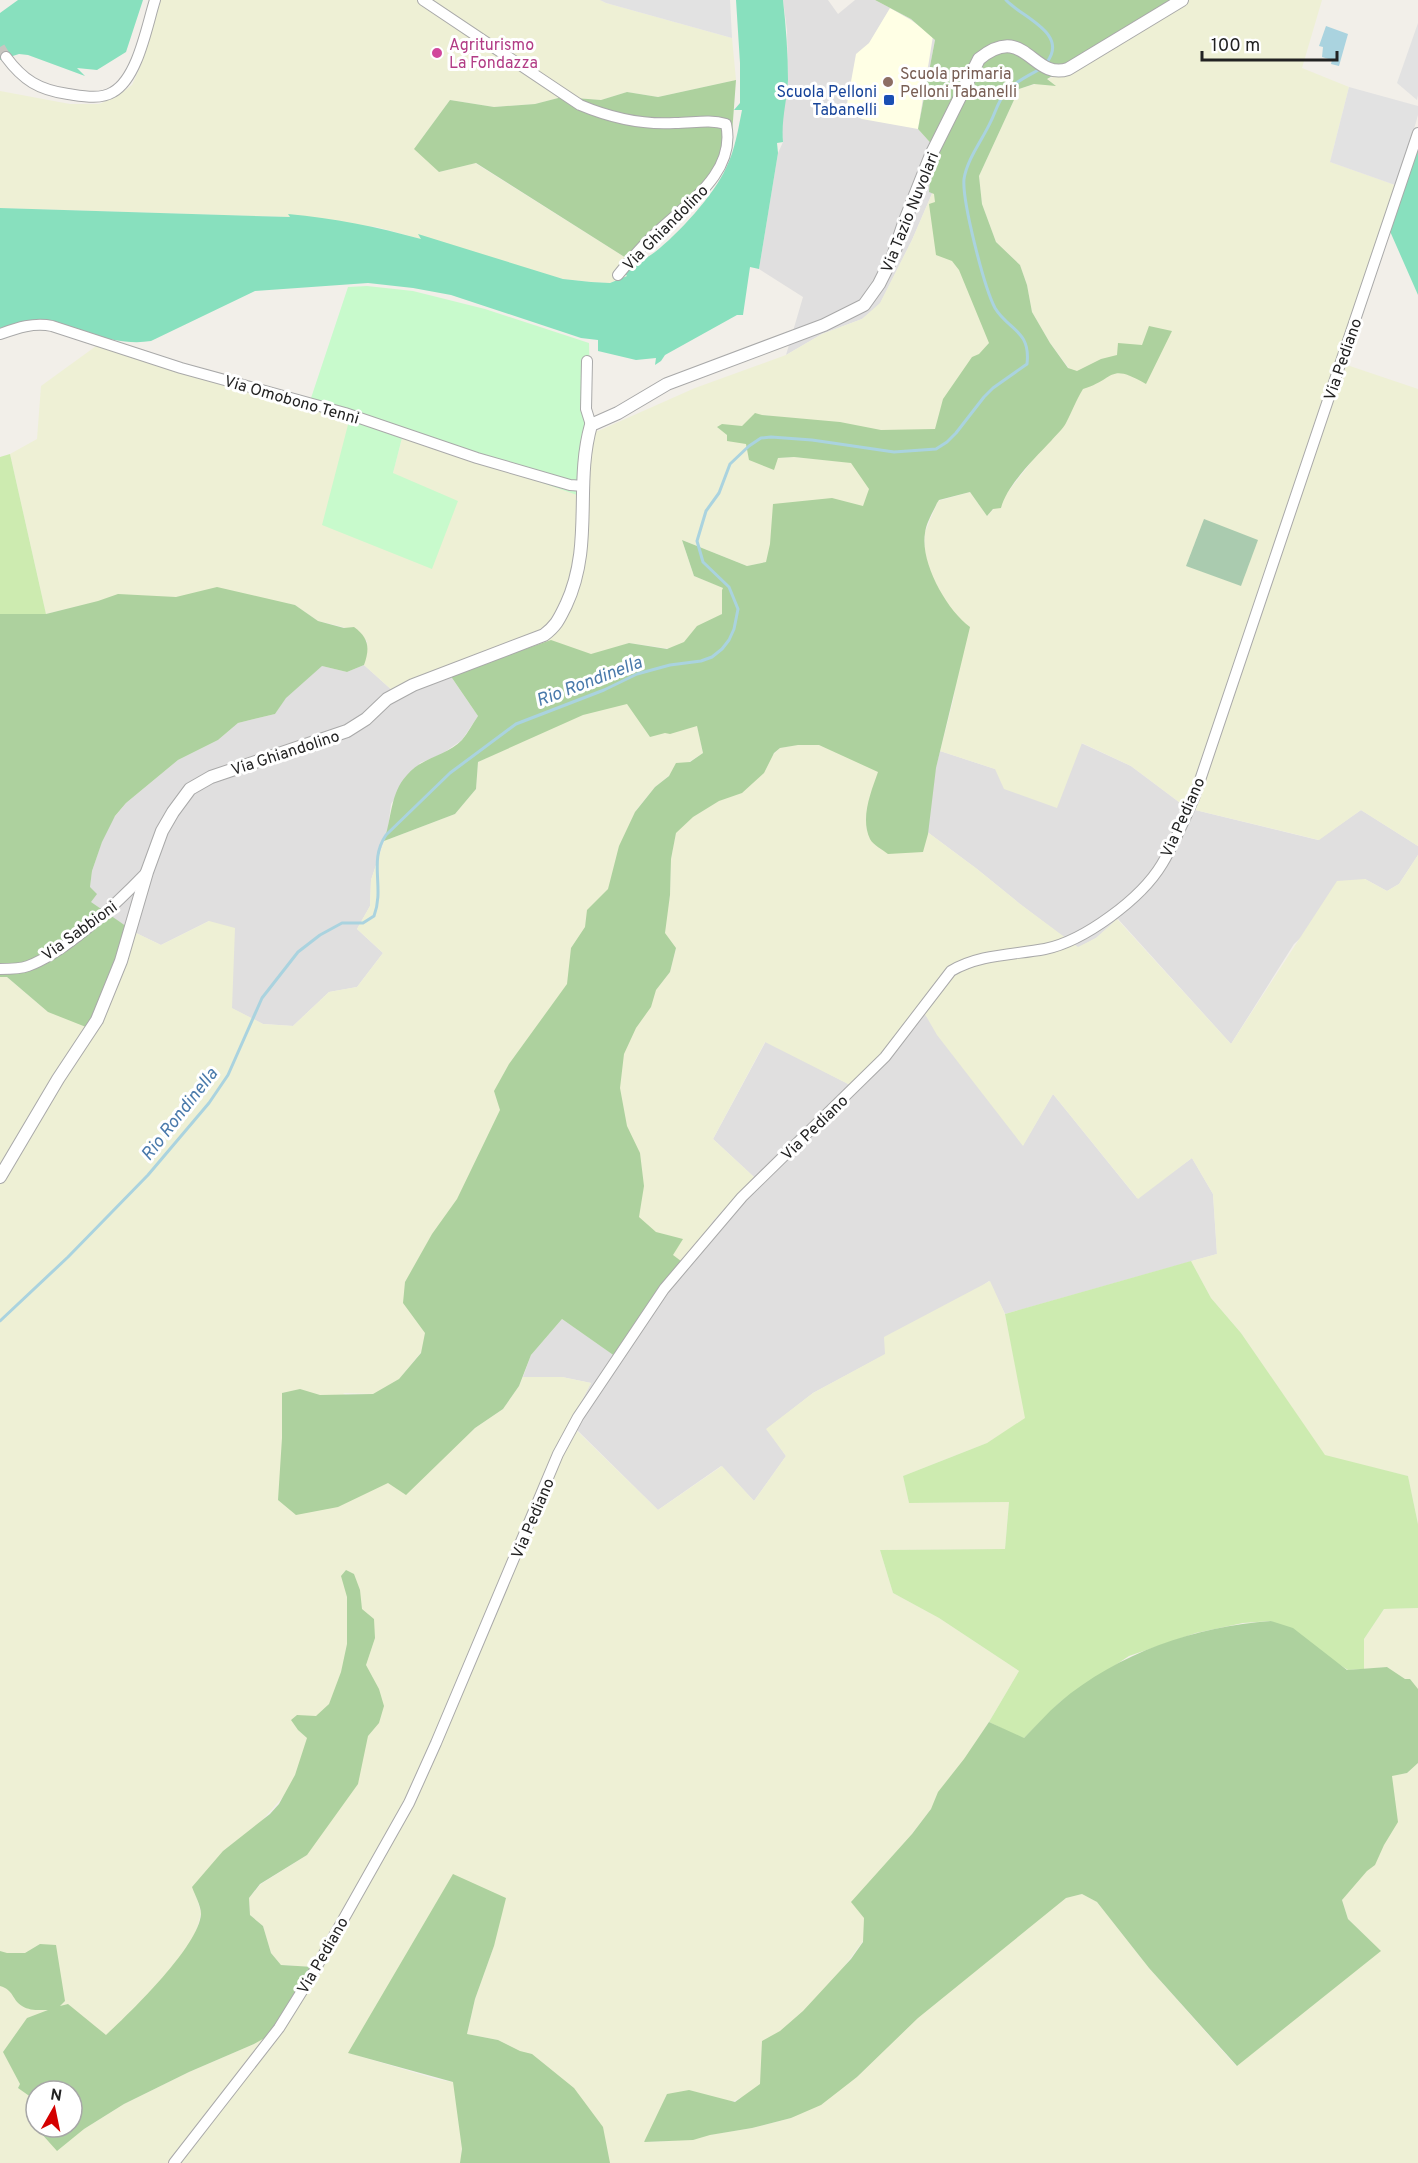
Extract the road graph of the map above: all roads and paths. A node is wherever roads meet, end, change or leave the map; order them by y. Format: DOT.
graph roads {
  1 [pos="155,0"];
  2 [pos="423,0"];
  3 [pos="1182,0"];
  4 [pos="6,57"];
  5 [pos="1418,133"];
  6 [pos="618,275"];
  7 [pos="0,334"];
  8 [pos="587,361"];
  9 [pos="591,425"];
  10 [pos="584,486"];
  11 [pos="147,872"];
  12 [pos="0,969"];
  13 [pos="0,1177"];
  14 [pos="174,2163"];
  1 -- 4 [label="street"];
  2 -- 6 [label="street, Via Ghiandolino"];
  3 -- 9 [label="street, Via Tazio Nuvolari"];
  5 -- 14 [label="street, Via Pediano"];
  7 -- 10 [label="street, Via Omobono Tenni"];
  8 -- 9 [label="street, Via Ghiandolino"];
  9 -- 10 [label="street, Via Ghiandolino"];
  10 -- 11 [label="street, Via Ghiandolino"];
  11 -- 12 [label="street, Via Sabbioni"];
  11 -- 13 [label="street, Via Ghiandolino"];
}
